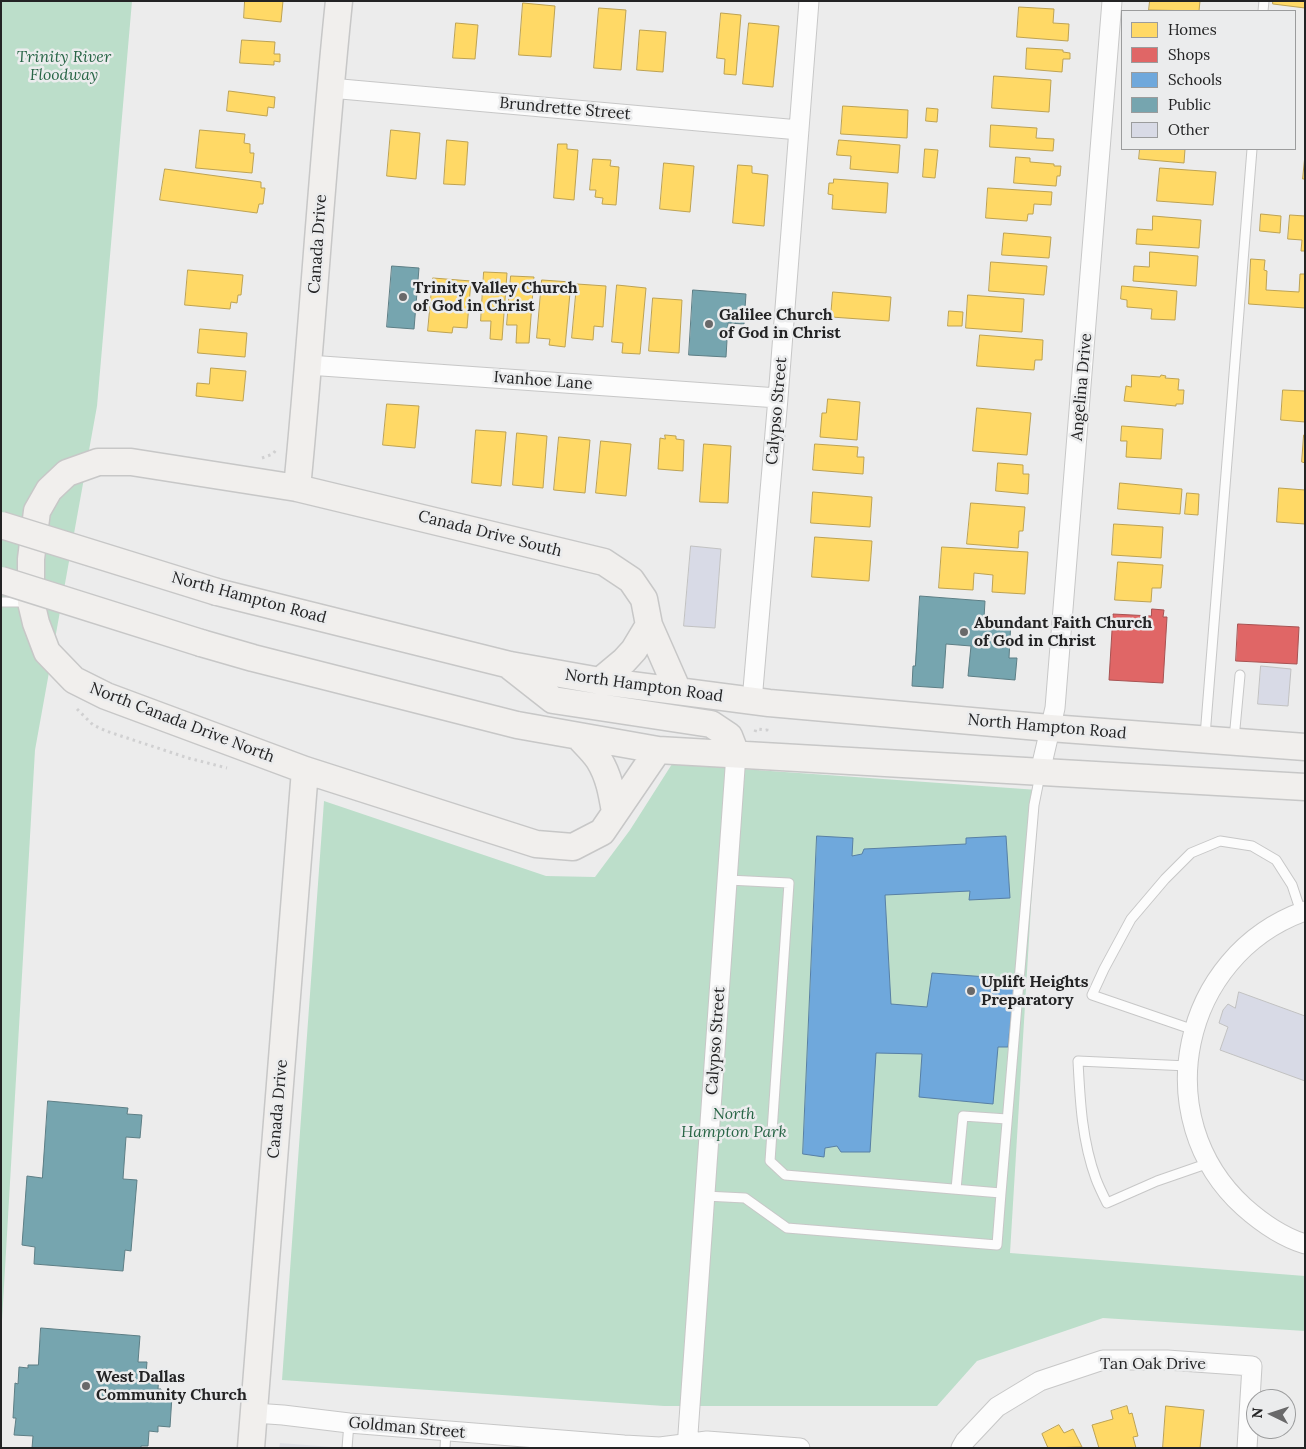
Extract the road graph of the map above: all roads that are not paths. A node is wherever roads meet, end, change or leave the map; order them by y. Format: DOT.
graph roads {
  1 [pos="339,1"];
  2 [pos="809,1"];
  3 [pos="1112,1"];
  4 [pos="330,88"];
  5 [pos="799,130"];
  6 [pos="1252,150"];
  7 [pos="308,365"];
  8 [pos="778,398"];
  9 [pos="297,488"];
  10 [pos="1,525"];
  11 [pos="1,580"];
  12 [pos="1,602"];
  13 [pos="31,602"];
  14 [pos="649,625"];
  15 [pos="510,665"];
  16 [pos="1240,675"];
  17 [pos="600,681"];
  18 [pos="678,691"];
  19 [pos="752,701"];
  20 [pos="1050,728"];
  21 [pos="578,736"];
  22 [pos="1205,739"];
  23 [pos="1233,741"];
  24 [pos="1305,747"];
  25 [pos="658,750"];
  26 [pos="736,754"];
  27 [pos="305,770"];
  28 [pos="1040,772"];
  29 [pos="1305,787"];
  30 [pos="615,812"];
  31 [pos="728,880"];
  32 [pos="1303,911"];
  33 [pos="1194,1030"];
  34 [pos="1188,1066"];
  35 [pos="1007,1119"];
  36 [pos="1209,1163"];
  37 [pos="956,1189"];
  38 [pos="1001,1193"];
  39 [pos="705,1196"];
  40 [pos="1305,1244"];
  41 [pos="254,1413"];
  42 [pos="349,1423"];
  43 [pos="446,1439"];
  44 [pos="688,1445"];
  45 [pos="624,1446"];
  46 [pos="251,1448"];
  47 [pos="347,1448"];
  48 [pos="800,1448"];
  49 [pos="961,1448"];
  50 [pos="1247,1448"];
  1 -- 4 [label="street, Canada Drive"];
  2 -- 5 [label="street, Calypso Street"];
  3 -- 20 [label="street, Angelina Drive"];
  4 -- 5 [label="street, Brundrette Street"];
  4 -- 7 [label="street, Canada Drive"];
  5 -- 8 [label="street, Calypso Street"];
  6 -- 22 [label="lane"];
  7 -- 8 [label="street, Ivanhoe Lane"];
  7 -- 9 [label="street, Canada Drive"];
  8 -- 19 [label="street, Calypso Street"];
  9 -- 13 [label="street, North Canada Drive North"];
  9 -- 14 [label="street, Canada Drive South"];
  10 -- 15 [label="street, North Hampton Road, bridge"];
  11 -- 21 [label="street, bridge"];
  12 -- 13 [label="lane"];
  13 -- 27 [label="street, North Canada Drive North"];
  14 -- 17 [label="street"];
  14 -- 18 [label="street, Canada Drive South"];
  15 -- 17 [label="street, North Hampton Road"];
  15 -- 26 [label="street"];
  16 -- 23 [label="lane"];
  17 -- 18 [label="street, North Hampton Road"];
  18 -- 19 [label="street, North Hampton Road"];
  19 -- 20 [label="street, North Hampton Road"];
  20 -- 22 [label="street, North Hampton Road"];
  20 -- 28 [label="street, Angelina Drive"];
  21 -- 25 [label="street"];
  21 -- 30 [label="street"];
  22 -- 23 [label="street, North Hampton Road"];
  23 -- 24 [label="street, North Hampton Road"];
  25 -- 26 [label="street"];
  25 -- 30 [label="street"];
  26 -- 28 [label="street"];
  26 -- 31 [label="street, Calypso Street"];
  27 -- 30 [label="street"];
  27 -- 41 [label="street, Canada Drive"];
  28 -- 29 [label="street"];
  28 -- 35 [label="lane"];
  31 -- 37 [label="lane"];
  31 -- 39 [label="street, Calypso Street"];
  32 -- 33 [label="street"];
  32 -- 33 [label="lane"];
  33 -- 34 [label="street"];
  34 -- 36 [label="street"];
  34 -- 36 [label="lane"];
  35 -- 37 [label="lane"];
  35 -- 38 [label="lane"];
  36 -- 40 [label="street"];
  37 -- 38 [label="lane"];
  38 -- 39 [label="lane"];
  39 -- 44 [label="street, Calypso Street"];
  41 -- 42 [label="street, Goldman Street"];
  41 -- 46 [label="street, Canada Drive"];
  42 -- 43 [label="street, Goldman Street"];
  42 -- 47 [label="lane"];
  43 -- 45 [label="street, Goldman Street"];
  44 -- 45 [label="street, Goldman Street"];
  44 -- 48 [label="street, Goldman Street"];
  49 -- 50 [label="street, Tan Oak Drive"];
}
